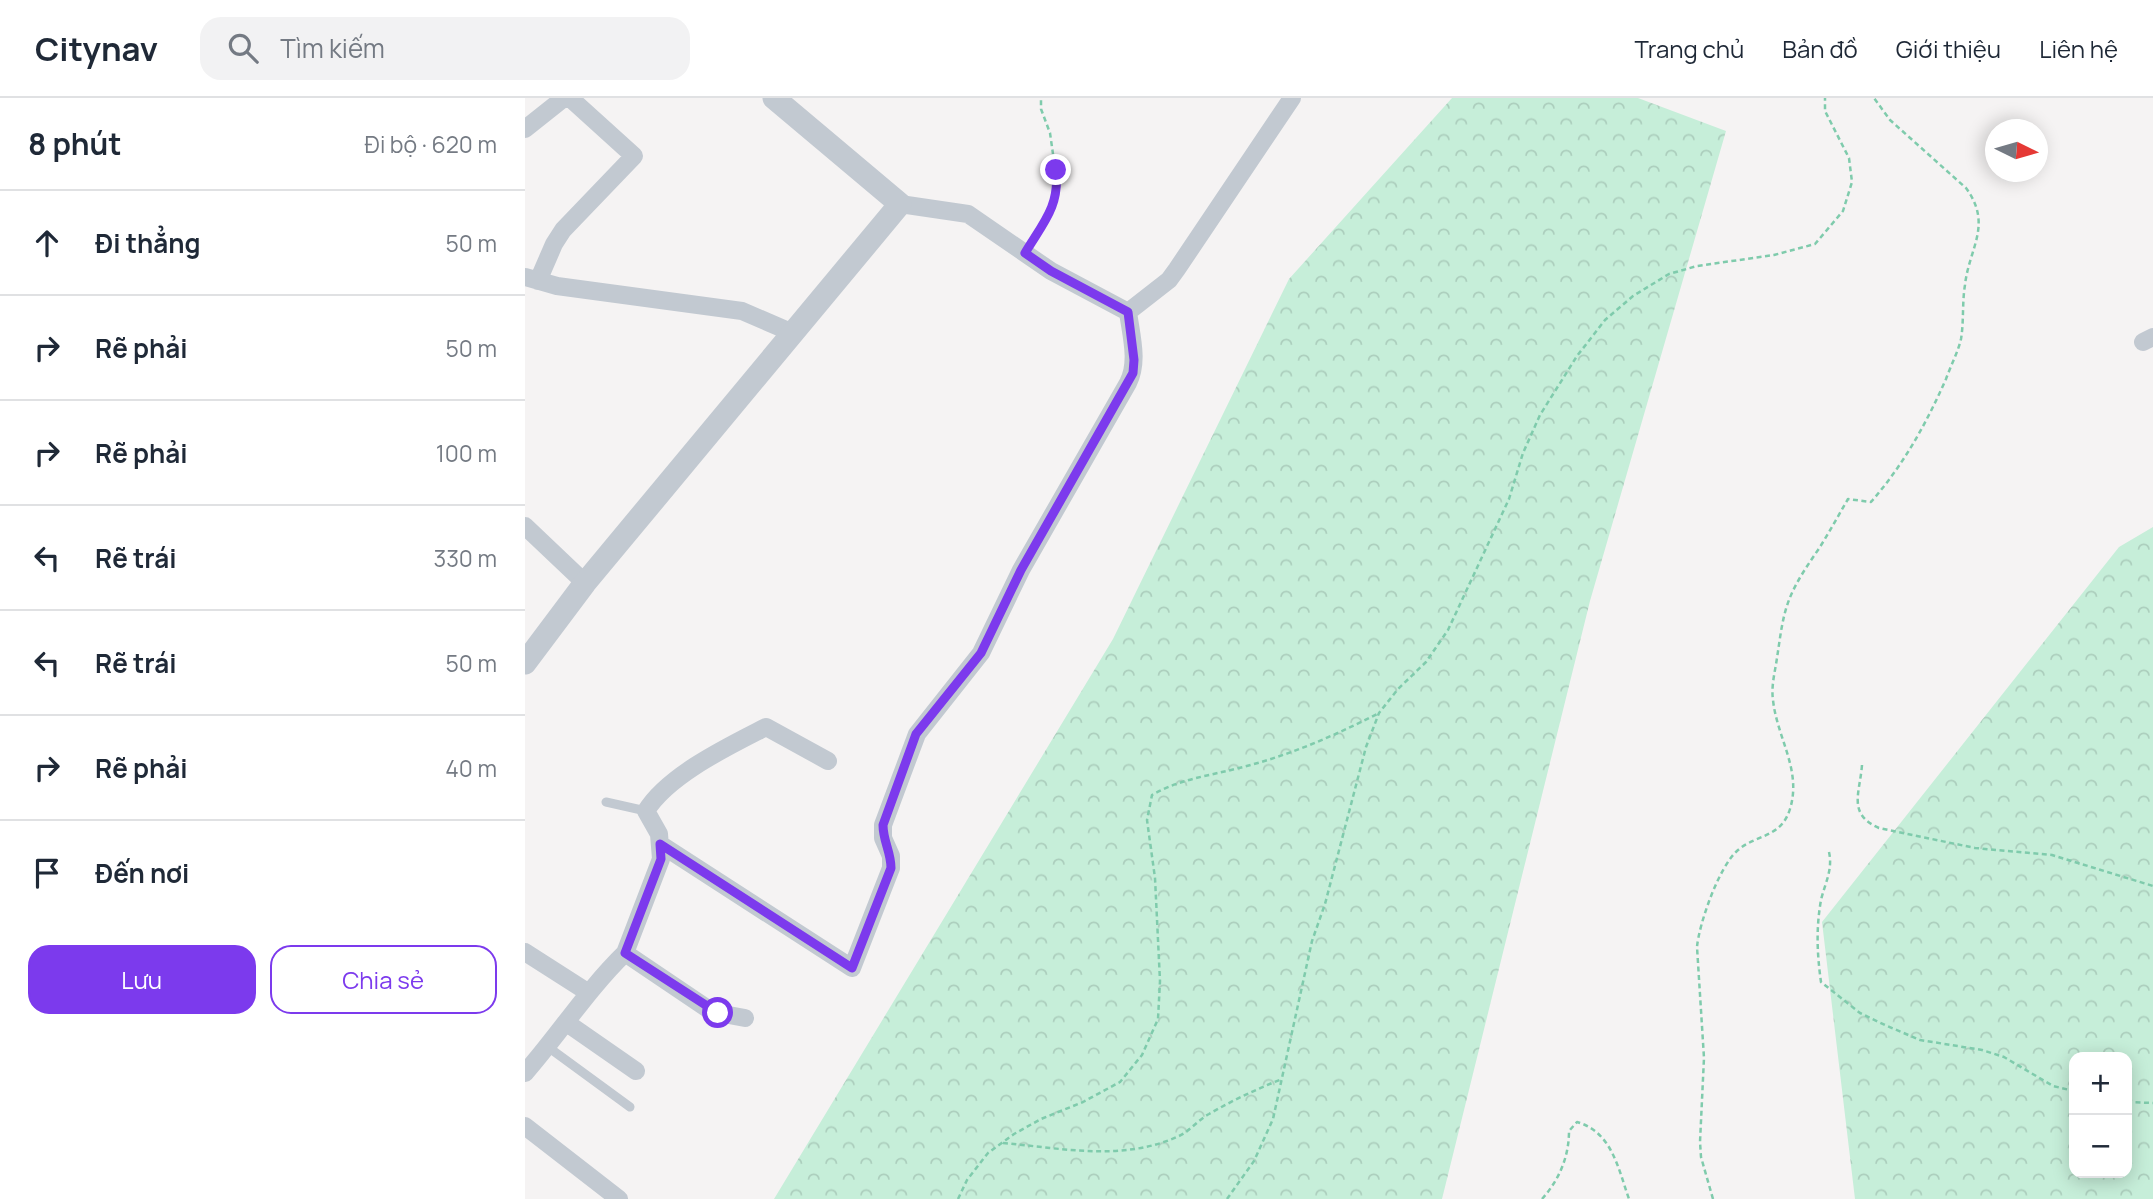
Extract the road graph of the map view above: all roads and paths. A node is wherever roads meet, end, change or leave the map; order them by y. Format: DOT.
graph roads {
  1 [pos="564,98"];
  2 [pos="570,98"];
  3 [pos="774,98"];
  4 [pos="1041,98"];
  5 [pos="1292,98"];
  6 [pos="1825,98"];
  7 [pos="1874,98"];
  8 [pos="525,129"];
  9 [pos="900,204"];
  10 [pos="1025,253"];
  11 [pos="532,279"];
  12 [pos="1128,312"];
  13 [pos="793,333"];
  14 [pos="525,526"];
  15 [pos="585,583"];
  16 [pos="525,663"];
  17 [pos="1379,713"];
  18 [pos="828,761"];
  19 [pos="1862,765"];
  20 [pos="606,802"];
  21 [pos="646,811"];
  22 [pos="660,844"];
  23 [pos="1829,852"];
  24 [pos="2153,886"];
  25 [pos="525,952"];
  26 [pos="625,953"];
  27 [pos="589,993"];
  28 [pos="745,1018"];
  29 [pos="567,1023"];
  30 [pos="548,1046"];
  31 [pos="528,1065"];
  32 [pos="636,1072"];
  33 [pos="1282,1079"];
  34 [pos="2069,1090"];
  35 [pos="2132,1102"];
  36 [pos="2153,1103"];
  37 [pos="630,1107"];
  38 [pos="525,1126"];
  39 [pos="1000,1143"];
  40 [pos="618,1199"];
  41 [pos="958,1199"];
  42 [pos="1227,1199"];
  43 [pos="1542,1199"];
  44 [pos="1629,1199"];
  45 [pos="1713,1199"];
  1 -- 8 [label="street"];
  2 -- 11 [label="street"];
  3 -- 9 [label="street"];
  4 -- 10 [label="path"];
  5 -- 12 [label="street"];
  6 -- 17 [label="path"];
  7 -- 45 [label="path"];
  9 -- 10 [label="street"];
  9 -- 13 [label="street"];
  10 -- 12 [label="street"];
  11 -- 13 [label="street"];
  12 -- 22 [label="street"];
  13 -- 15 [label="street"];
  14 -- 15 [label="street"];
  15 -- 16 [label="street"];
  17 -- 33 [label="path"];
  17 -- 39 [label="path"];
  18 -- 21 [label="street"];
  19 -- 24 [label="path"];
  20 -- 21 [label="lane"];
  21 -- 22 [label="street"];
  22 -- 26 [label="street"];
  23 -- 34 [label="path"];
  25 -- 27 [label="street"];
  26 -- 27 [label="street"];
  26 -- 28 [label="street"];
  27 -- 29 [label="street"];
  29 -- 30 [label="street"];
  29 -- 32 [label="street"];
  30 -- 31 [label="street"];
  30 -- 37 [label="lane"];
  33 -- 39 [label="path"];
  33 -- 42 [label="path"];
  35 -- 36 [label="path"];
  38 -- 40 [label="street"];
  39 -- 41 [label="path"];
  43 -- 44 [label="path"];
}
